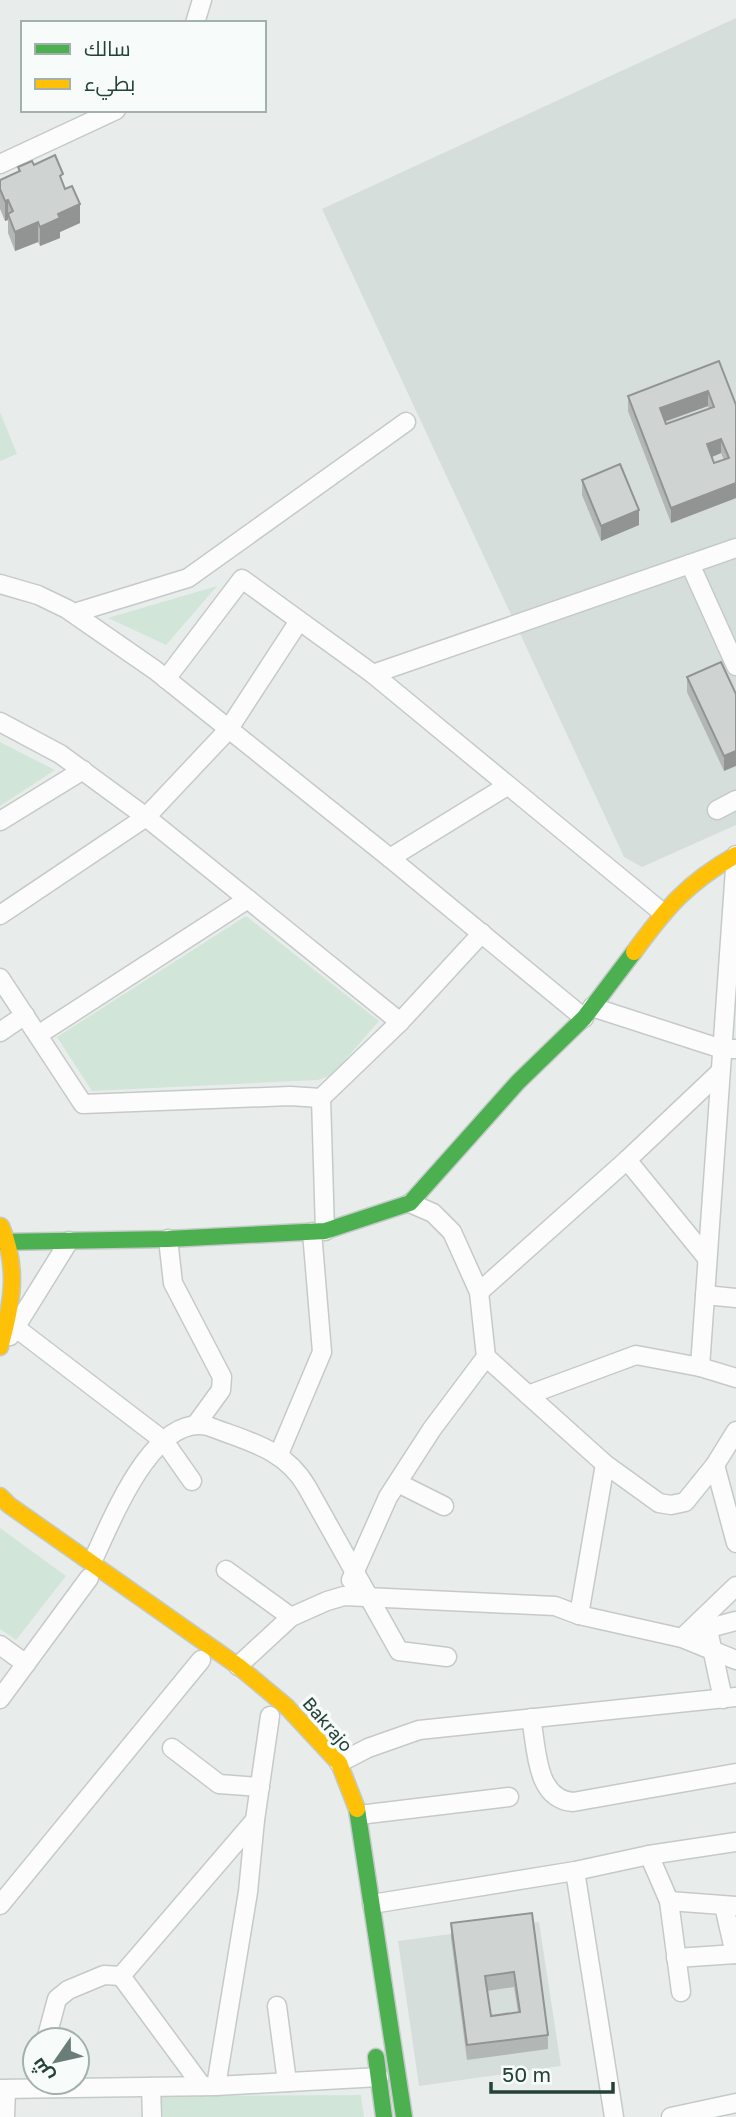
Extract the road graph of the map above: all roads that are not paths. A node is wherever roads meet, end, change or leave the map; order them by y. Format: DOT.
graph roads {
  1 [pos="202,0"];
  2 [pos="196,21"];
  3 [pos="112,112"];
  4 [pos="0,164"];
  5 [pos="406,422"];
  6 [pos="736,548"];
  7 [pos="690,565"];
  8 [pos="0,584"];
  9 [pos="74,613"];
  10 [pos="299,621"];
  11 [pos="736,666"];
  12 [pos="373,674"];
  13 [pos="166,679"];
  14 [pos="0,722"];
  15 [pos="228,730"];
  16 [pos="83,770"];
  17 [pos="507,786"];
  18 [pos="736,800"];
  19 [pos="717,810"];
  20 [pos="146,817"];
  21 [pos="0,821"];
  22 [pos="736,855"];
  23 [pos="390,858"];
  24 [pos="248,899"];
  25 [pos="663,913"];
  26 [pos="0,915"];
  27 [pos="482,933"];
  28 [pos="0,978"];
  29 [pos="588,1013"];
  30 [pos="25,1015"];
  31 [pos="400,1022"];
  32 [pos="0,1032"];
  33 [pos="38,1035"];
  34 [pos="729,1049"];
  35 [pos="720,1072"];
  36 [pos="321,1098"];
  37 [pos="627,1160"];
  38 [pos="410,1203"];
  39 [pos="0,1223"];
  40 [pos="318,1231"];
  41 [pos="168,1239"];
  42 [pos="34,1241"];
  43 [pos="69,1241"];
  44 [pos="5,1251"];
  45 [pos="707,1258"];
  46 [pos="479,1292"];
  47 [pos="705,1295"];
  48 [pos="736,1298"];
  49 [pos="11,1324"];
  50 [pos="0,1349"];
  51 [pos="486,1357"];
  52 [pos="700,1367"];
  53 [pos="736,1378"];
  54 [pos="527,1395"];
  55 [pos="197,1423"];
  56 [pos="736,1431"];
  57 [pos="164,1441"];
  58 [pos="279,1454"];
  59 [pos="606,1465"];
  60 [pos="715,1465"];
  61 [pos="192,1481"];
  62 [pos="398,1483"];
  63 [pos="0,1496"];
  64 [pos="444,1506"];
  65 [pos="0,1509"];
  66 [pos="736,1543"];
  67 [pos="90,1570"];
  68 [pos="226,1570"];
  69 [pos="354,1573"];
  70 [pos="736,1586"];
  71 [pos="344,1596"];
  72 [pos="368,1596"];
  73 [pos="579,1615"];
  74 [pos="291,1618"];
  75 [pos="736,1621"];
  76 [pos="706,1622"];
  77 [pos="682,1638"];
  78 [pos="0,1645"];
  79 [pos="712,1649"];
  80 [pos="447,1657"];
  81 [pos="736,1660"];
  82 [pos="26,1664"];
  83 [pos="206,1664"];
  84 [pos="237,1666"];
  85 [pos="729,1698"];
  86 [pos="0,1699"];
  87 [pos="531,1718"];
  88 [pos="275,1720"];
  89 [pos="172,1748"];
  90 [pos="316,1762"];
  91 [pos="339,1763"];
  92 [pos="736,1773"];
  93 [pos="260,1787"];
  94 [pos="509,1797"];
  95 [pos="359,1815"];
  96 [pos="255,1820"];
  97 [pos="344,1828"];
  98 [pos="736,1842"];
  99 [pos="649,1855"];
  100 [pos="575,1871"];
  101 [pos="669,1901"];
  102 [pos="372,1904"];
  103 [pos="0,1905"];
  104 [pos="730,1906"];
  105 [pos="359,1926"];
  106 [pos="736,1954"];
  107 [pos="676,1958"];
  108 [pos="121,1976"];
  109 [pos="681,1992"];
  110 [pos="277,2006"];
  111 [pos="50,2026"];
  112 [pos="373,2036"];
  113 [pos="379,2077"];
  114 [pos="287,2082"];
  115 [pos="91,2086"];
  116 [pos="209,2086"];
  117 [pos="21,2087"];
  118 [pos="151,2087"];
  119 [pos="3,2090"];
  120 [pos="736,2103"];
  121 [pos="5,2117"];
  122 [pos="152,2117"];
  123 [pos="384,2117"];
  124 [pos="404,2117"];
  125 [pos="614,2117"];
  126 [pos="671,2117"];
  1 -- 2 [label="street"];
  3 -- 4 [label="street"];
  5 -- 9 [label="street"];
  6 -- 7 [label="street"];
  7 -- 11 [label="street"];
  7 -- 12 [label="street"];
  8 -- 9 [label="street"];
  9 -- 13 [label="street"];
  10 -- 12 [label="street"];
  10 -- 13 [label="street"];
  10 -- 15 [label="street"];
  12 -- 17 [label="street"];
  13 -- 15 [label="street"];
  14 -- 16 [label="street"];
  15 -- 20 [label="street"];
  15 -- 23 [label="street"];
  16 -- 20 [label="street"];
  16 -- 21 [label="street"];
  17 -- 23 [label="street"];
  17 -- 25 [label="street"];
  18 -- 19 [label="street"];
  20 -- 24 [label="street"];
  20 -- 26 [label="street"];
  22 -- 25 [label="street"];
  22 -- 34 [label="street"];
  23 -- 27 [label="street"];
  24 -- 31 [label="street"];
  24 -- 33 [label="street"];
  25 -- 29 [label="street"];
  27 -- 29 [label="street"];
  27 -- 31 [label="street"];
  28 -- 30 [label="street"];
  29 -- 34 [label="street"];
  29 -- 38 [label="street"];
  30 -- 32 [label="street"];
  30 -- 33 [label="street"];
  31 -- 36 [label="street"];
  33 -- 36 [label="street"];
  34 -- 35 [label="street"];
  35 -- 37 [label="street"];
  35 -- 45 [label="street"];
  36 -- 40 [label="street"];
  37 -- 45 [label="street"];
  37 -- 46 [label="street"];
  38 -- 40 [label="street"];
  38 -- 46 [label="street"];
  39 -- 44 [label="street"];
  40 -- 41 [label="street"];
  40 -- 58 [label="street"];
  41 -- 43 [label="street"];
  41 -- 55 [label="street"];
  42 -- 43 [label="street"];
  42 -- 44 [label="street"];
  43 -- 49 [label="street"];
  44 -- 49 [label="street"];
  45 -- 47 [label="street"];
  46 -- 51 [label="street"];
  47 -- 48 [label="street"];
  47 -- 52 [label="street"];
  49 -- 50 [label="street"];
  49 -- 57 [label="street"];
  51 -- 54 [label="street"];
  51 -- 62 [label="street"];
  52 -- 53 [label="street"];
  52 -- 54 [label="street"];
  54 -- 59 [label="street"];
  55 -- 57 [label="street"];
  55 -- 58 [label="street"];
  56 -- 60 [label="street"];
  57 -- 61 [label="street"];
  57 -- 67 [label="street"];
  58 -- 69 [label="street"];
  59 -- 60 [label="street"];
  59 -- 73 [label="street"];
  60 -- 66 [label="street"];
  62 -- 64 [label="street"];
  62 -- 69 [label="street"];
  63 -- 67 [label="street, Bakrajo"];
  65 -- 67 [label="street, Bakrajo"];
  67 -- 82 [label="street"];
  67 -- 83 [label="street, Bakrajo"];
  67 -- 84 [label="street, Bakrajo"];
  68 -- 74 [label="street"];
  69 -- 71 [label="street"];
  69 -- 72 [label="street"];
  70 -- 76 [label="street"];
  71 -- 72 [label="street"];
  71 -- 74 [label="street"];
  72 -- 73 [label="street"];
  72 -- 80 [label="street"];
  73 -- 77 [label="street"];
  74 -- 84 [label="street"];
  75 -- 76 [label="street"];
  76 -- 77 [label="street"];
  76 -- 79 [label="street"];
  77 -- 79 [label="street"];
  78 -- 82 [label="street"];
  79 -- 81 [label="street"];
  79 -- 85 [label="street"];
  82 -- 86 [label="street"];
  83 -- 103 [label="street"];
  84 -- 91 [label="street, Bakrajo"];
  85 -- 87 [label="street"];
  87 -- 91 [label="street"];
  87 -- 92 [label="street"];
  88 -- 90 [label="street, Bakrajo"];
  88 -- 93 [label="street"];
  89 -- 93 [label="street"];
  91 -- 95 [label="street, Bakrajo"];
  93 -- 96 [label="street"];
  94 -- 95 [label="street"];
  95 -- 102 [label="street, Bakrajo"];
  96 -- 108 [label="street"];
  96 -- 116 [label="street"];
  97 -- 105 [label="street"];
  98 -- 99 [label="street"];
  99 -- 100 [label="street"];
  99 -- 101 [label="street"];
  100 -- 102 [label="street"];
  100 -- 125 [label="street"];
  101 -- 104 [label="street"];
  101 -- 107 [label="street"];
  102 -- 124 [label="street, Bakrajo"];
  104 -- 106 [label="street"];
  106 -- 107 [label="street"];
  107 -- 109 [label="street"];
  108 -- 111 [label="street"];
  108 -- 116 [label="street"];
  110 -- 114 [label="street"];
  112 -- 113 [label="street"];
  113 -- 114 [label="street"];
  113 -- 123 [label="street"];
  114 -- 116 [label="street"];
  115 -- 118 [label="street"];
  116 -- 118 [label="street"];
  117 -- 119 [label="street"];
  118 -- 122 [label="street"];
  119 -- 121 [label="street"];
  120 -- 126 [label="street"];
}
